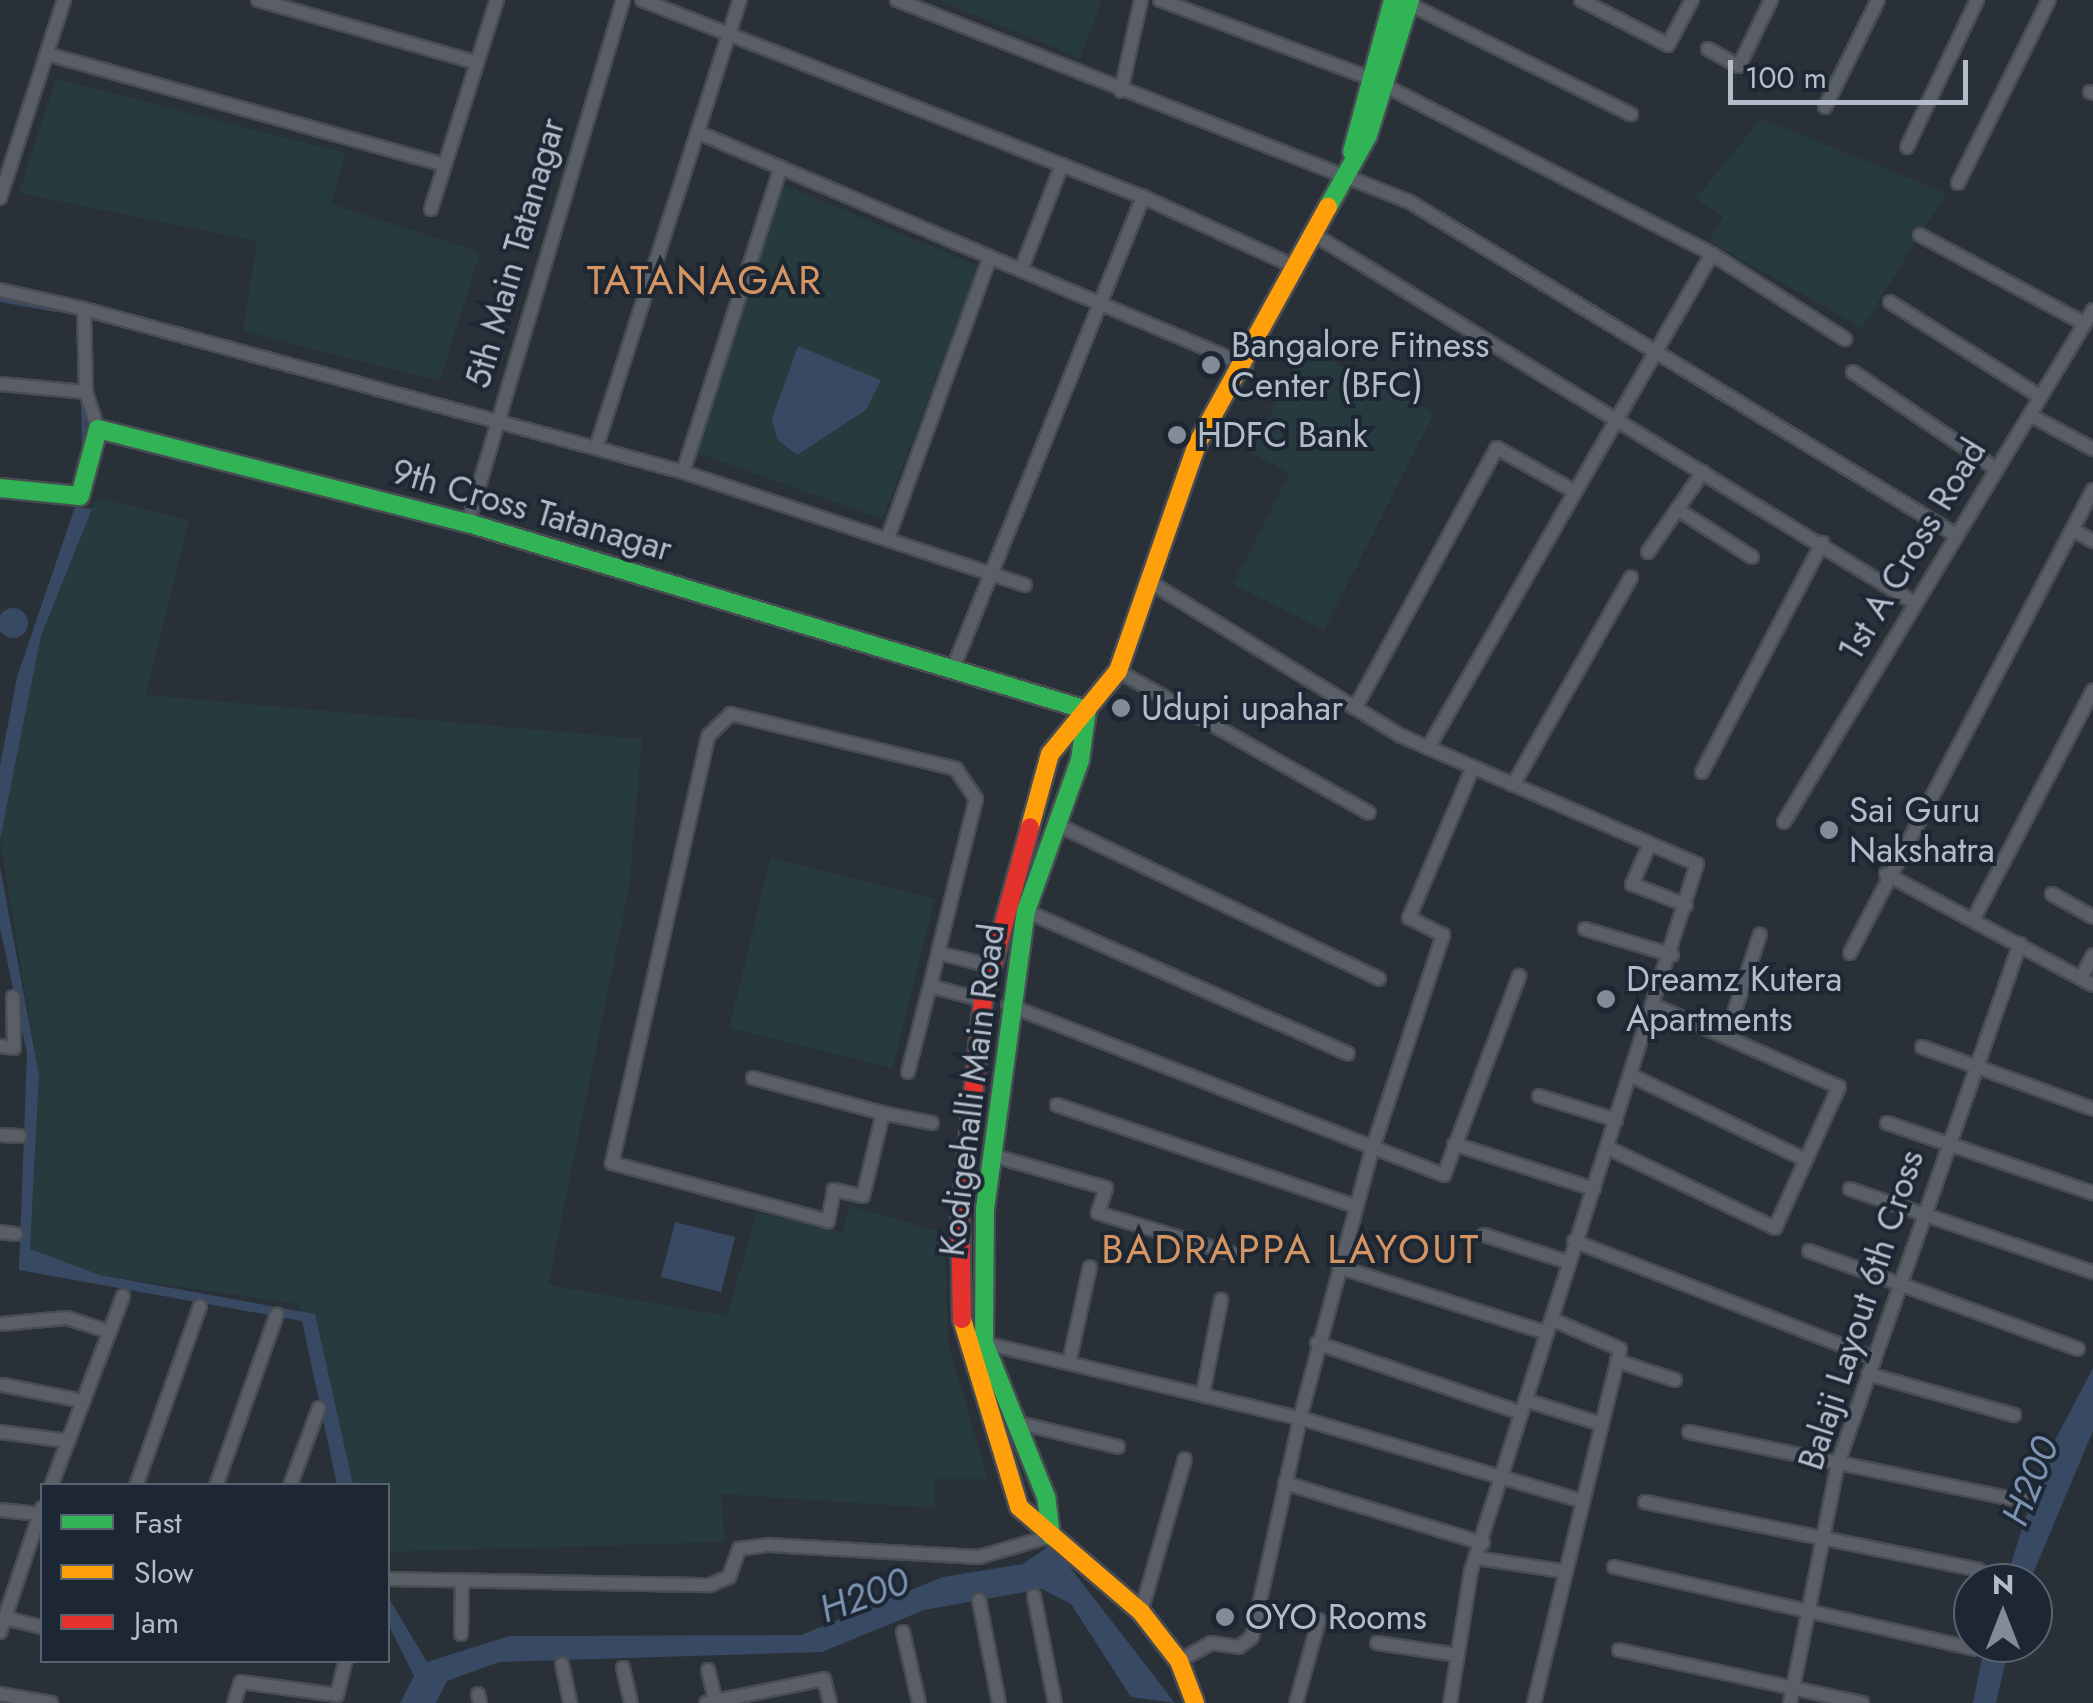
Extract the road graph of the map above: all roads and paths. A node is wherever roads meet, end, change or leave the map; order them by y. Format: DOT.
graph roads {
  1 [pos="64,0"];
  2 [pos="258,0"];
  3 [pos="497,0"];
  4 [pos="623,0"];
  5 [pos="642,0"];
  6 [pos="740,0"];
  7 [pos="896,0"];
  8 [pos="1142,0"];
  9 [pos="1160,0"];
  10 [pos="1581,0"];
  11 [pos="1692,0"];
  12 [pos="1771,0"];
  13 [pos="1878,0"];
  14 [pos="1977,0"];
  15 [pos="2048,0"];
  16 [pos="1404,2"];
  17 [pos="729,32"];
  18 [pos="1708,49"];
  19 [pos="46,54"];
  20 [pos="477,63"];
  21 [pos="1378,83"];
  22 [pos="1121,91"];
  23 [pos="1825,107"];
  24 [pos="1631,114"];
  25 [pos="697,132"];
  26 [pos="1907,147"];
  27 [pos="445,165"];
  28 [pos="1062,165"];
  29 [pos="781,167"];
  30 [pos="1343,170"];
  31 [pos="1958,183"];
  32 [pos="1143,197"];
  33 [pos="0,198"];
  34 [pos="431,209"];
  35 [pos="1313,234"];
  36 [pos="1920,235"];
  37 [pos="1712,254"];
  38 [pos="990,257"];
  39 [pos="1296,267"];
  40 [pos="1021,270"];
  41 [pos="0,290"];
  42 [pos="1890,302"];
  43 [pos="1100,304"];
  44 [pos="84,309"];
  45 [pos="2093,310"];
  46 [pos="2085,324"];
  47 [pos="1845,339"];
  48 [pos="1654,353"];
  49 [pos="1246,365"];
  50 [pos="1853,372"];
  51 [pos="0,384"];
  52 [pos="86,392"];
  53 [pos="2041,397"];
  54 [pos="2030,415"];
  55 [pos="1614,420"];
  56 [pos="497,423"];
  57 [pos="98,429"];
  58 [pos="596,448"];
  59 [pos="2093,449"];
  60 [pos="1995,468"];
  61 [pos="683,472"];
  62 [pos="1703,472"];
  63 [pos="0,488"];
  64 [pos="2093,490"];
  65 [pos="1574,491"];
  66 [pos="1677,509"];
  67 [pos="468,523"];
  68 [pos="2072,530"];
  69 [pos="1954,533"];
  70 [pos="888,538"];
  71 [pos="2093,541"];
  72 [pos="1822,544"];
  73 [pos="1648,552"];
  74 [pos="1752,557"];
  75 [pos="990,575"];
  76 [pos="1631,577"];
  77 [pos="1153,584"];
  78 [pos="1025,586"];
  79 [pos="1914,602"];
  80 [pos="954,666"];
  81 [pos="1118,671"];
  82 [pos="2093,690"];
  83 [pos="1355,708"];
  84 [pos="1087,710"];
  85 [pos="1428,748"];
  86 [pos="1473,767"];
  87 [pos="1702,772"];
  88 [pos="1514,785"];
  89 [pos="1369,812"];
  90 [pos="1784,822"];
  91 [pos="1056,824"];
  92 [pos="1649,846"];
  93 [pos="1886,874"];
  94 [pos="2052,894"];
  95 [pos="1686,906"];
  96 [pos="1026,911"];
  97 [pos="2093,917"];
  98 [pos="1973,920"];
  99 [pos="1585,928"];
  100 [pos="1760,934"];
  101 [pos="2020,944"];
  102 [pos="938,953"];
  103 [pos="1850,953"];
  104 [pos="2093,955"];
  105 [pos="1672,956"];
  106 [pos="988,965"];
  107 [pos="1519,976"];
  108 [pos="1379,979"];
  109 [pos="2087,981"];
  110 [pos="930,986"];
  111 [pos="14,997"];
  112 [pos="982,1000"];
  113 [pos="1008,1005"];
  114 [pos="1658,1007"];
  115 [pos="1726,1037"];
  116 [pos="0,1046"];
  117 [pos="1922,1047"];
  118 [pos="1348,1054"];
  119 [pos="1972,1067"];
  120 [pos="908,1072"];
  121 [pos="1630,1074"];
  122 [pos="753,1078"];
  123 [pos="1539,1096"];
  124 [pos="1056,1105"];
  125 [pos="2093,1108"];
  126 [pos="882,1113"];
  127 [pos="1616,1120"];
  128 [pos="932,1123"];
  129 [pos="1887,1123"];
  130 [pos="0,1135"];
  131 [pos="20,1136"];
  132 [pos="1947,1142"];
  133 [pos="1454,1144"];
  134 [pos="1608,1148"];
  135 [pos="1370,1153"];
  136 [pos="990,1155"];
  137 [pos="1806,1160"];
  138 [pos="964,1172"];
  139 [pos="988,1177"];
  140 [pos="1594,1189"];
  141 [pos="1850,1189"];
  142 [pos="2093,1194"];
  143 [pos="1356,1206"];
  144 [pos="1923,1214"];
  145 [pos="0,1232"];
  146 [pos="16,1234"];
  147 [pos="1484,1235"];
  148 [pos="1574,1242"];
  149 [pos="1809,1252"];
  150 [pos="1237,1255"];
  151 [pos="1568,1262"];
  152 [pos="1090,1267"];
  153 [pos="1339,1267"];
  154 [pos="2093,1272"];
  155 [pos="1899,1284"];
  156 [pos="124,1296"];
  157 [pos="1221,1300"];
  158 [pos="200,1306"];
  159 [pos="276,1314"];
  160 [pos="0,1324"];
  161 [pos="1549,1326"];
  162 [pos="110,1332"];
  163 [pos="984,1343"];
  164 [pos="1317,1343"];
  165 [pos="2078,1349"];
  166 [pos="1874,1358"];
  167 [pos="1617,1361"];
  168 [pos="1068,1363"];
  169 [pos="1868,1374"];
  170 [pos="1674,1380"];
  171 [pos="3,1385"];
  172 [pos="1203,1393"];
  173 [pos="83,1401"];
  174 [pos="1523,1407"];
  175 [pos="318,1408"];
  176 [pos="2014,1415"];
  177 [pos="1300,1418"];
  178 [pos="1015,1422"];
  179 [pos="1601,1424"];
  180 [pos="0,1432"];
  181 [pos="1689,1432"];
  182 [pos="68,1442"];
  183 [pos="1118,1447"];
  184 [pos="1185,1459"];
  185 [pos="1838,1463"];
  186 [pos="1500,1478"];
  187 [pos="52,1483"];
  188 [pos="137,1483"];
  189 [pos="217,1483"];
  190 [pos="291,1483"];
  191 [pos="1285,1483"];
  192 [pos="1578,1500"];
  193 [pos="2023,1501"];
  194 [pos="1646,1502"];
  195 [pos="0,1510"];
  196 [pos="40,1511"];
  197 [pos="1051,1536"];
  198 [pos="1824,1538"];
  199 [pos="38,1541"];
  200 [pos="1484,1543"];
  201 [pos="1477,1558"];
  202 [pos="1953,1565"];
  203 [pos="1614,1567"];
  204 [pos="1562,1571"];
  205 [pos="390,1579"];
  206 [pos="462,1580"];
  207 [pos="1034,1596"];
  208 [pos="6,1598"];
  209 [pos="979,1600"];
  210 [pos="1809,1610"];
  211 [pos="1141,1612"];
  212 [pos="1320,1620"];
  213 [pos="2,1625"];
  214 [pos="40,1626"];
  215 [pos="904,1632"];
  216 [pos="461,1634"];
  217 [pos="1377,1643"];
  218 [pos="1953,1645"];
  219 [pos="1619,1650"];
  220 [pos="1458,1655"];
  221 [pos="345,1663"];
  222 [pos="562,1664"];
  223 [pos="1181,1666"];
  224 [pos="623,1668"];
  225 [pos="708,1670"];
  226 [pos="0,1694"];
  227 [pos="1791,1696"];
  228 [pos="711,1702"];
  229 [pos="51,1703"];
  230 [pos="234,1703"];
  231 [pos="570,1703"];
  232 [pos="631,1703"];
  233 [pos="830,1703"];
  234 [pos="919,1703"];
  235 [pos="999,1703"];
  236 [pos="1056,1703"];
  237 [pos="1194,1703"];
  238 [pos="1296,1703"];
  239 [pos="1450,1703"];
  240 [pos="1534,1703"];
  241 [pos="1862,1703"];
  1 -- 19 [label="street"];
  2 -- 20 [label="street"];
  3 -- 20 [label="street"];
  4 -- 56 [label="street, 5th Main Tatanagar"];
  5 -- 17 [label="street"];
  6 -- 17 [label="street"];
  7 -- 22 [label="street"];
  8 -- 22 [label="street"];
  9 -- 21 [label="street"];
  10 -- 11 [label="street"];
  12 -- 18 [label="street"];
  13 -- 23 [label="street"];
  14 -- 26 [label="street"];
  15 -- 31 [label="street"];
  16 -- 21 [label="street, Kodigehalli Main Road"];
  16 -- 24 [label="street"];
  17 -- 25 [label="street"];
  17 -- 28 [label="street"];
  19 -- 27 [label="street"];
  19 -- 33 [label="street"];
  20 -- 27 [label="street"];
  21 -- 30 [label="street, Kodigehalli Main Road"];
  21 -- 37 [label="street"];
  22 -- 30 [label="street"];
  25 -- 29 [label="street"];
  25 -- 58 [label="street"];
  27 -- 34 [label="street"];
  28 -- 32 [label="street"];
  28 -- 40 [label="street"];
  29 -- 38 [label="street"];
  29 -- 61 [label="street"];
  30 -- 35 [label="street, Kodigehalli Main Road"];
  30 -- 48 [label="street"];
  32 -- 39 [label="street"];
  32 -- 43 [label="street"];
  35 -- 39 [label="street, Kodigehalli Main Road"];
  35 -- 55 [label="street"];
  36 -- 46 [label="street"];
  37 -- 47 [label="street"];
  37 -- 48 [label="street"];
  38 -- 40 [label="street"];
  38 -- 70 [label="street"];
  39 -- 49 [label="street, Kodigehalli Main Road"];
  40 -- 43 [label="street"];
  41 -- 44 [label="street"];
  42 -- 53 [label="street"];
  43 -- 49 [label="street"];
  43 -- 75 [label="street"];
  44 -- 52 [label="street"];
  44 -- 56 [label="street"];
  45 -- 46 [label="street, 1st A Cross Road"];
  46 -- 53 [label="street, 1st A Cross Road"];
  48 -- 55 [label="street"];
  48 -- 69 [label="street"];
  49 -- 77 [label="street, Kodigehalli Main Road"];
  50 -- 60 [label="street"];
  51 -- 52 [label="street"];
  52 -- 57 [label="street"];
  53 -- 54 [label="street, 1st A Cross Road"];
  54 -- 59 [label="street"];
  54 -- 60 [label="street, 1st A Cross Road"];
  55 -- 62 [label="street"];
  55 -- 65 [label="street"];
  56 -- 58 [label="street"];
  56 -- 67 [label="street, 5th Main Tatanagar"];
  57 -- 63 [label="street"];
  57 -- 67 [label="street, 9th Cross Tatanagar"];
  58 -- 61 [label="street"];
  60 -- 69 [label="street, 1st A Cross Road"];
  61 -- 70 [label="street"];
  62 -- 66 [label="street"];
  62 -- 72 [label="street"];
  64 -- 68 [label="street"];
  65 -- 83 [label="street"];
  65 -- 85 [label="street"];
  66 -- 73 [label="street"];
  66 -- 74 [label="street"];
  67 -- 80 [label="street, 9th Cross Tatanagar"];
  68 -- 71 [label="street"];
  68 -- 93 [label="street"];
  69 -- 79 [label="street, 1st A Cross Road"];
  70 -- 75 [label="street"];
  72 -- 79 [label="street"];
  72 -- 87 [label="street"];
  75 -- 78 [label="street"];
  75 -- 80 [label="street"];
  76 -- 88 [label="street"];
  77 -- 81 [label="street, Kodigehalli Main Road"];
  77 -- 83 [label="street"];
  79 -- 90 [label="street, 1st A Cross Road"];
  80 -- 84 [label="street, 9th Cross Tatanagar"];
  81 -- 84 [label="street, Kodigehalli Main Road"];
  81 -- 89 [label="street"];
  82 -- 98 [label="street"];
  83 -- 85 [label="street"];
  84 -- 91 [label="street, Kodigehalli Main Road"];
  84 -- 106 [label="street, Kodigehalli Main Road"];
  85 -- 86 [label="street"];
  86 -- 88 [label="street"];
  86 -- 135 [label="street"];
  88 -- 92 [label="street"];
  91 -- 96 [label="street, Kodigehalli Main Road"];
  91 -- 108 [label="street"];
  92 -- 95 [label="street"];
  92 -- 95 [label="street"];
  93 -- 98 [label="street"];
  93 -- 103 [label="street"];
  94 -- 97 [label="street"];
  95 -- 105 [label="street"];
  96 -- 113 [label="street, Kodigehalli Main Road"];
  96 -- 118 [label="street"];
  98 -- 101 [label="street"];
  99 -- 105 [label="street"];
  100 -- 115 [label="street"];
  101 -- 109 [label="street"];
  101 -- 119 [label="street, Balaji Layout 6th Cross"];
  102 -- 106 [label="street"];
  102 -- 110 [label="street"];
  102 -- 126 [label="street"];
  104 -- 109 [label="street"];
  105 -- 114 [label="street"];
  106 -- 112 [label="street, Kodigehalli Main Road"];
  107 -- 133 [label="street"];
  110 -- 112 [label="street"];
  110 -- 120 [label="street"];
  111 -- 116 [label="street"];
  112 -- 138 [label="street, Kodigehalli Main Road"];
  113 -- 135 [label="street"];
  113 -- 136 [label="street, Kodigehalli Main Road"];
  114 -- 115 [label="street"];
  114 -- 121 [label="street"];
  115 -- 137 [label="street"];
  117 -- 119 [label="street"];
  119 -- 125 [label="street"];
  119 -- 132 [label="street, Balaji Layout 6th Cross"];
  121 -- 127 [label="street"];
  121 -- 137 [label="street"];
  122 -- 126 [label="street"];
  123 -- 127 [label="street"];
  124 -- 143 [label="street"];
  126 -- 128 [label="street"];
  127 -- 134 [label="street"];
  129 -- 132 [label="street"];
  130 -- 131 [label="street"];
  132 -- 142 [label="street"];
  132 -- 144 [label="street, Balaji Layout 6th Cross"];
  133 -- 135 [label="street"];
  133 -- 140 [label="street"];
  134 -- 137 [label="street"];
  134 -- 140 [label="street"];
  135 -- 143 [label="street"];
  136 -- 139 [label="street, Kodigehalli Main Road"];
  136 -- 150 [label="street"];
  138 -- 139 [label="street"];
  138 -- 197 [label="street, Kodigehalli Main Road"];
  139 -- 163 [label="street, Kodigehalli Main Road"];
  140 -- 148 [label="street"];
  141 -- 144 [label="street"];
  143 -- 153 [label="street"];
  144 -- 154 [label="street"];
  144 -- 155 [label="street, Balaji Layout 6th Cross"];
  145 -- 146 [label="street"];
  147 -- 151 [label="street"];
  148 -- 151 [label="street"];
  148 -- 166 [label="street"];
  149 -- 155 [label="street"];
  151 -- 161 [label="street"];
  152 -- 168 [label="street"];
  153 -- 161 [label="street"];
  153 -- 164 [label="street"];
  155 -- 165 [label="street"];
  155 -- 166 [label="street, Balaji Layout 6th Cross"];
  156 -- 162 [label="street"];
  157 -- 172 [label="street"];
  158 -- 188 [label="street"];
  159 -- 189 [label="street"];
  160 -- 162 [label="street"];
  161 -- 167 [label="street"];
  161 -- 174 [label="street"];
  162 -- 173 [label="street"];
  163 -- 168 [label="street"];
  163 -- 178 [label="street, Kodigehalli Main Road"];
  164 -- 174 [label="street"];
  164 -- 177 [label="street"];
  166 -- 169 [label="street, Balaji Layout 6th Cross"];
  167 -- 170 [label="street"];
  167 -- 179 [label="street"];
  168 -- 172 [label="street"];
  169 -- 176 [label="street"];
  169 -- 185 [label="street, Balaji Layout 6th Cross"];
  171 -- 173 [label="street"];
  172 -- 177 [label="street"];
  173 -- 182 [label="street"];
  174 -- 179 [label="street"];
  174 -- 186 [label="street"];
  175 -- 190 [label="street"];
  177 -- 186 [label="street"];
  177 -- 191 [label="street"];
  178 -- 183 [label="street"];
  178 -- 197 [label="street, Kodigehalli Main Road"];
  179 -- 192 [label="street"];
  180 -- 182 [label="street"];
  181 -- 185 [label="street"];
  182 -- 187 [label="street"];
  184 -- 211 [label="street"];
  185 -- 193 [label="street"];
  185 -- 198 [label="street, Balaji Layout 6th Cross"];
  186 -- 192 [label="street"];
  186 -- 200 [label="street"];
  191 -- 200 [label="street"];
  191 -- 223 [label="street"];
  192 -- 204 [label="street"];
  194 -- 198 [label="street"];
  195 -- 196 [label="street"];
  197 -- 206 [label="street"];
  197 -- 211 [label="street, Kodigehalli Main Road"];
  198 -- 202 [label="street"];
  198 -- 210 [label="street, Balaji Layout 6th Cross"];
  199 -- 208 [label="street"];
  200 -- 201 [label="street"];
  201 -- 204 [label="street"];
  201 -- 220 [label="street"];
  203 -- 210 [label="street"];
  204 -- 240 [label="street"];
  205 -- 206 [label="street"];
  206 -- 216 [label="street"];
  207 -- 236 [label="street"];
  208 -- 213 [label="street"];
  209 -- 235 [label="street"];
  210 -- 218 [label="street"];
  210 -- 227 [label="street, Balaji Layout 6th Cross"];
  211 -- 223 [label="street, Kodigehalli Main Road"];
  212 -- 238 [label="street"];
  213 -- 214 [label="street"];
  215 -- 234 [label="street"];
  217 -- 220 [label="street"];
  219 -- 227 [label="street"];
  220 -- 239 [label="street"];
  221 -- 230 [label="street"];
  222 -- 231 [label="street"];
  223 -- 237 [label="street, Kodigehalli Main Road"];
  224 -- 232 [label="street"];
  225 -- 228 [label="street"];
  226 -- 229 [label="street"];
  227 -- 241 [label="street"];
  228 -- 233 [label="street"];
}
